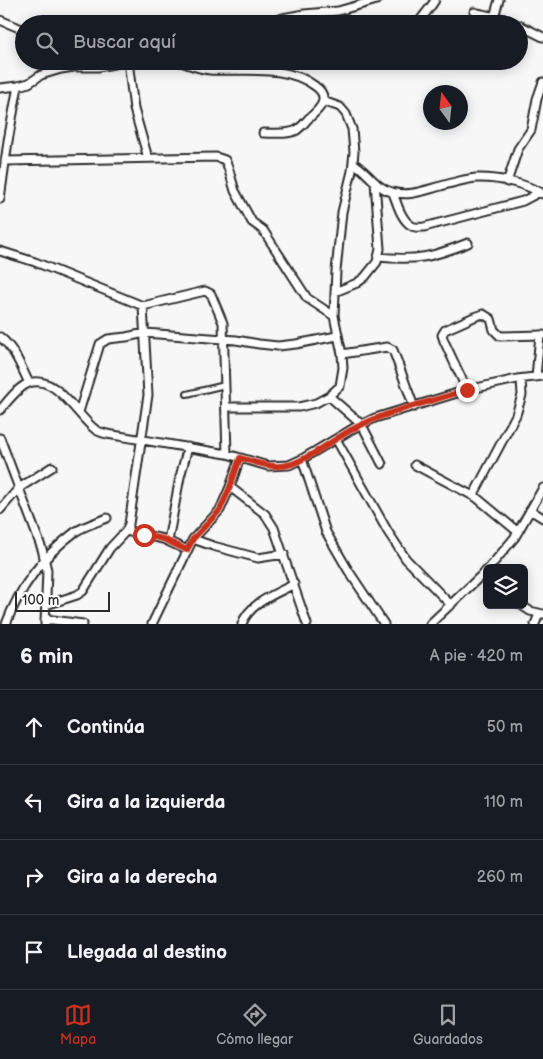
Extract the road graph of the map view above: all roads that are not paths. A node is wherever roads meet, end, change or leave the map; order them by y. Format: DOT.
graph roads {
  1 [pos="377,0"];
  2 [pos="434,0"];
  3 [pos="499,0"];
  4 [pos="474,12"];
  5 [pos="299,15"];
  6 [pos="424,15"];
  7 [pos="486,15"];
  8 [pos="495,15"];
  9 [pos="0,20"];
  10 [pos="15,26"];
  11 [pos="528,29"];
  12 [pos="543,37"];
  13 [pos="58,70"];
  14 [pos="127,70"];
  15 [pos="208,70"];
  16 [pos="254,70"];
  17 [pos="254,70"];
  18 [pos="543,82"];
  19 [pos="18,86"];
  20 [pos="0,88"];
  21 [pos="323,101"];
  22 [pos="263,133"];
  23 [pos="148,158"];
  24 [pos="5,161"];
  25 [pos="353,163"];
  26 [pos="374,182"];
  27 [pos="507,182"];
  28 [pos="394,193"];
  29 [pos="541,193"];
  30 [pos="0,199"];
  31 [pos="468,243"];
  32 [pos="0,251"];
  33 [pos="378,257"];
  34 [pos="335,292"];
  35 [pos="143,306"];
  36 [pos="334,316"];
  37 [pos="145,333"];
  38 [pos="542,335"];
  39 [pos="338,336"];
  40 [pos="0,337"];
  41 [pos="224,339"];
  42 [pos="342,354"];
  43 [pos="539,377"];
  44 [pos="521,379"];
  45 [pos="29,383"];
  46 [pos="225,385"];
  47 [pos="467,390"];
  48 [pos="187,394"];
  49 [pos="329,396"];
  50 [pos="414,406"];
  51 [pos="226,407"];
  52 [pos="0,410"];
  53 [pos="79,412"];
  54 [pos="362,425"];
  55 [pos="0,438"];
  56 [pos="336,439"];
  57 [pos="142,440"];
  58 [pos="188,447"];
  59 [pos="226,454"];
  60 [pos="240,458"];
  61 [pos="302,459"];
  62 [pos="382,464"];
  63 [pos="415,465"];
  64 [pos="52,467"];
  65 [pos="230,487"];
  66 [pos="19,488"];
  67 [pos="543,488"];
  68 [pos="473,496"];
  69 [pos="0,510"];
  70 [pos="530,510"];
  71 [pos="107,518"];
  72 [pos="543,518"];
  73 [pos="126,531"];
  74 [pos="518,532"];
  75 [pos="193,539"];
  76 [pos="168,542"];
  77 [pos="187,550"];
  78 [pos="284,554"];
  79 [pos="44,558"];
  80 [pos="492,564"];
  81 [pos="483,574"];
  82 [pos="479,578"];
  83 [pos="483,580"];
  84 [pos="294,584"];
  85 [pos="46,605"];
  86 [pos="451,605"];
  87 [pos="527,609"];
  88 [pos="541,614"];
  89 [pos="45,622"];
  90 [pos="6,624"];
  91 [pos="82,624"];
  92 [pos="152,624"];
  93 [pos="242,624"];
  94 [pos="307,624"];
  95 [pos="384,624"];
  96 [pos="430,624"];
  97 [pos="535,624"];
  1 -- 5 [label="street"];
  2 -- 6 [label="street"];
  3 -- 8 [label="street"];
  4 -- 7 [label="street"];
  9 -- 10 [label="street"];
  11 -- 12 [label="street"];
  13 -- 19 [label="street"];
  14 -- 23 [label="street"];
  15 -- 16 [label="street"];
  17 -- 21 [label="street"];
  18 -- 27 [label="street"];
  19 -- 20 [label="street"];
  19 -- 24 [label="street"];
  21 -- 22 [label="street"];
  21 -- 25 [label="street"];
  23 -- 24 [label="street"];
  23 -- 36 [label="street"];
  24 -- 30 [label="street"];
  25 -- 26 [label="street"];
  25 -- 34 [label="street"];
  26 -- 28 [label="street"];
  26 -- 33 [label="street"];
  27 -- 28 [label="street"];
  27 -- 29 [label="street"];
  28 -- 29 [label="street"];
  31 -- 33 [label="street"];
  32 -- 35 [label="street"];
  33 -- 34 [label="street"];
  34 -- 36 [label="street"];
  35 -- 37 [label="street"];
  35 -- 41 [label="street"];
  36 -- 39 [label="street"];
  37 -- 41 [label="street"];
  37 -- 53 [label="street"];
  37 -- 57 [label="street"];
  38 -- 43 [label="street"];
  38 -- 47 [label="street"];
  39 -- 41 [label="street"];
  39 -- 42 [label="street"];
  40 -- 45 [label="street"];
  41 -- 46 [label="street"];
  42 -- 49 [label="street"];
  42 -- 50 [label="street"];
  43 -- 44 [label="street"];
  44 -- 47 [label="street"];
  44 -- 68 [label="street"];
  45 -- 52 [label="street"];
  45 -- 53 [label="street"];
  46 -- 48 [label="lane"];
  46 -- 51 [label="street"];
  47 -- 50 [label="street"];
  49 -- 51 [label="street"];
  49 -- 54 [label="street"];
  50 -- 54 [label="street"];
  51 -- 59 [label="street"];
  53 -- 57 [label="street"];
  54 -- 56 [label="street"];
  54 -- 62 [label="street"];
  55 -- 66 [label="street"];
  56 -- 61 [label="street"];
  56 -- 86 [label="street"];
  57 -- 58 [label="street"];
  57 -- 73 [label="street"];
  58 -- 59 [label="street"];
  58 -- 76 [label="street"];
  59 -- 60 [label="street"];
  60 -- 61 [label="street"];
  60 -- 65 [label="street"];
  61 -- 95 [label="street"];
  63 -- 68 [label="street"];
  64 -- 66 [label="street"];
  65 -- 75 [label="street"];
  65 -- 78 [label="street"];
  66 -- 69 [label="street"];
  66 -- 79 [label="street"];
  67 -- 70 [label="street"];
  68 -- 74 [label="street"];
  70 -- 72 [label="street"];
  70 -- 74 [label="street"];
  71 -- 79 [label="street"];
  73 -- 76 [label="street"];
  73 -- 85 [label="street"];
  74 -- 80 [label="street"];
  75 -- 77 [label="street"];
  75 -- 78 [label="street"];
  76 -- 77 [label="street"];
  77 -- 92 [label="street"];
  78 -- 84 [label="street"];
  79 -- 85 [label="street"];
  79 -- 90 [label="street"];
  81 -- 82 [label="street"];
  82 -- 83 [label="street"];
  82 -- 86 [label="street"];
  84 -- 93 [label="street"];
  84 -- 94 [label="street"];
  85 -- 89 [label="street"];
  86 -- 96 [label="street"];
  87 -- 88 [label="street"];
  88 -- 97 [label="street"];
  89 -- 91 [label="street"];
}
